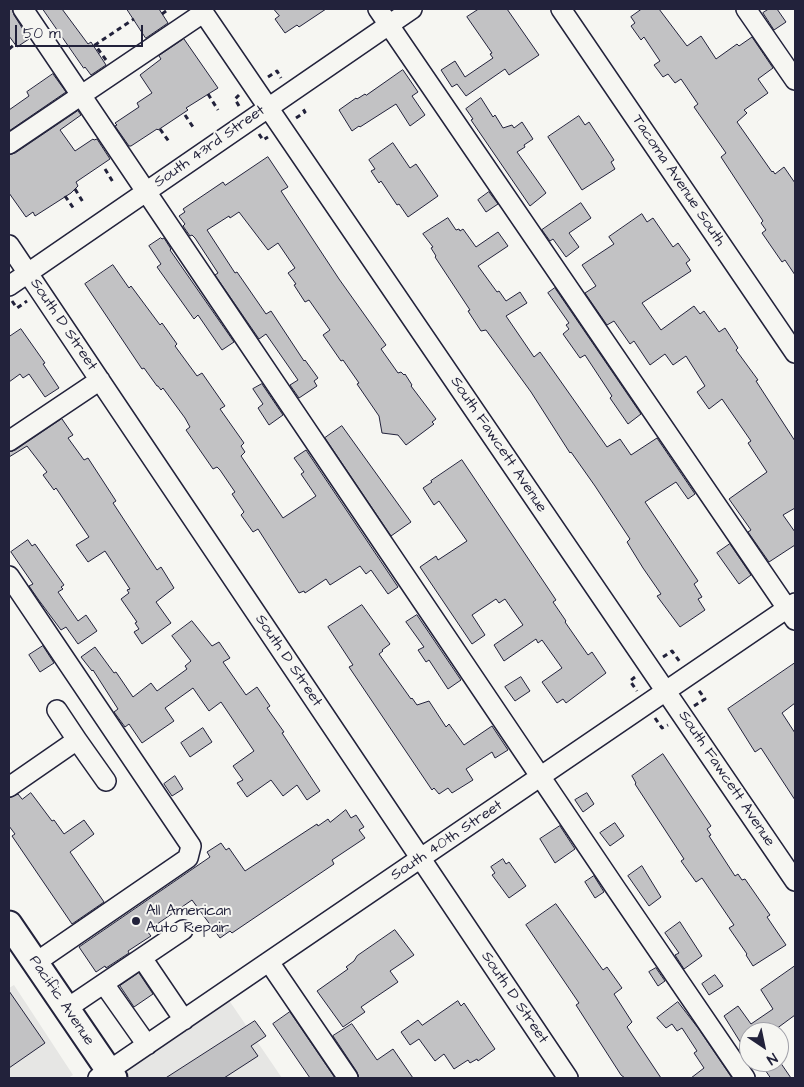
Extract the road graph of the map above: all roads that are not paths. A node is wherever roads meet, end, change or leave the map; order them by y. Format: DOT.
graph roads {
  1 [pos="23,9"];
  2 [pos="378,9"];
  3 [pos="412,9"];
  4 [pos="561,9"];
  5 [pos="746,9"];
  6 [pos="202,11"];
  7 [pos="388,24"];
  8 [pos="795,80"];
  9 [pos="81,95"];
  10 [pos="267,107"];
  11 [pos="9,144"];
  12 [pos="147,191"];
  13 [pos="9,245"];
  14 [pos="28,273"];
  15 [pos="9,292"];
  16 [pos="795,352"];
  17 [pos="100,380"];
  18 [pos="9,441"];
  19 [pos="9,576"];
  20 [pos="793,611"];
  21 [pos="666,691"];
  22 [pos="57,710"];
  23 [pos="77,740"];
  24 [pos="540,778"];
  25 [pos="106,781"];
  26 [pos="9,787"];
  27 [pos="421,859"];
  28 [pos="795,881"];
  29 [pos="9,924"];
  30 [pos="183,930"];
  31 [pos="142,958"];
  32 [pos="269,962"];
  33 [pos="35,963"];
  34 [pos="104,984"];
  35 [pos="66,1009"];
  36 [pos="184,1020"];
  37 [pos="147,1045"];
  38 [pos="107,1076"];
  39 [pos="348,1078"];
  40 [pos="568,1078"];
  41 [pos="744,1078"];
  1 -- 9 [label="street"];
  2 -- 7 [label="street"];
  3 -- 7 [label="street, South 43rd Street"];
  4 -- 16 [label="street, Tacoma Avenue South"];
  5 -- 8 [label="street"];
  6 -- 9 [label="street"];
  6 -- 10 [label="street, South Fawcett Avenue"];
  7 -- 10 [label="street, South 43rd Street"];
  7 -- 20 [label="street"];
  9 -- 11 [label="street"];
  9 -- 12 [label="street"];
  10 -- 12 [label="street, South 43rd Street"];
  10 -- 21 [label="street, South Fawcett Avenue"];
  12 -- 14 [label="street, South 43rd Street"];
  12 -- 24 [label="street"];
  13 -- 14 [label="street, South D Street"];
  14 -- 15 [label="street, South 43rd Street"];
  14 -- 17 [label="street, South D Street"];
  17 -- 18 [label="street"];
  17 -- 27 [label="street, South D Street"];
  19 -- 33 [label="street"];
  20 -- 21 [label="street, South 40th Street"];
  21 -- 24 [label="street, South 40th Street"];
  21 -- 28 [label="street, South Fawcett Avenue"];
  22 -- 23 [label="street"];
  23 -- 25 [label="street"];
  23 -- 26 [label="street"];
  24 -- 27 [label="street, South 40th Street"];
  24 -- 41 [label="street"];
  27 -- 32 [label="street, South 40th Street"];
  27 -- 40 [label="street, South D Street"];
  29 -- 33 [label="main road, Pacific Avenue"];
  30 -- 31 [label="street"];
  31 -- 34 [label="street"];
  31 -- 36 [label="street"];
  32 -- 36 [label="street, South 40th Street"];
  32 -- 39 [label="street"];
  33 -- 35 [label="main road, Pacific Avenue"];
  34 -- 35 [label="street"];
  34 -- 37 [label="street"];
  35 -- 38 [label="main road, Pacific Avenue"];
  36 -- 37 [label="street, South 40th Street"];
  37 -- 38 [label="street, South 40th Street"];
}
